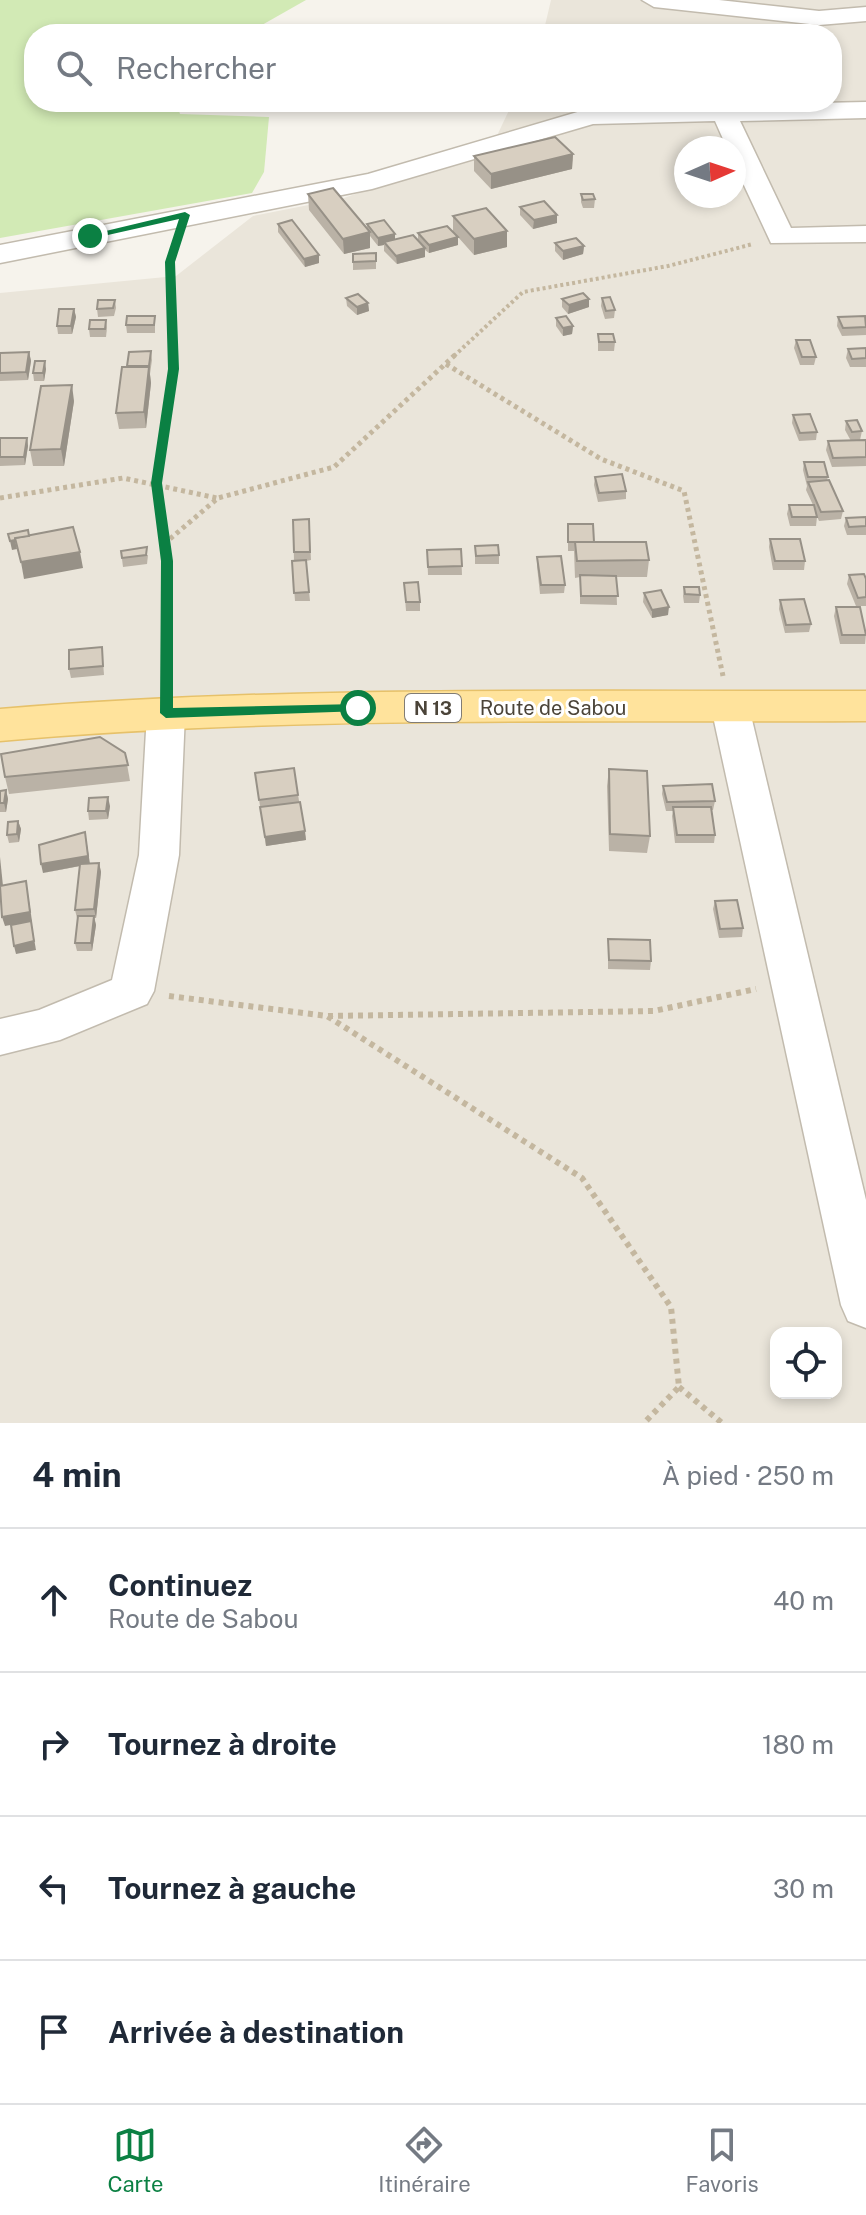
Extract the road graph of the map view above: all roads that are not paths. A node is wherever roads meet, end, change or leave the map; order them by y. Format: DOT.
graph roads {
  1 [pos="654,0"];
  2 [pos="866,14"];
  3 [pos="842,110"];
  4 [pos="866,110"];
  5 [pos="697,112"];
  6 [pos="723,112"];
  7 [pos="866,234"];
  8 [pos="0,254"];
  9 [pos="866,706"];
  10 [pos="730,707"];
  11 [pos="166,713"];
  12 [pos="0,725"];
  13 [pos="0,1037"];
  14 [pos="866,1305"];
  1 -- 2 [label="street"];
  3 -- 4 [label="street"];
  5 -- 8 [label="street"];
  6 -- 7 [label="street"];
  9 -- 10 [label="main road, Route de Sabou / N 13"];
  10 -- 11 [label="main road, Route de Sabou / N 13"];
  10 -- 14 [label="street"];
  11 -- 12 [label="main road, Route de Sabou / N 13"];
  11 -- 13 [label="street"];
}
